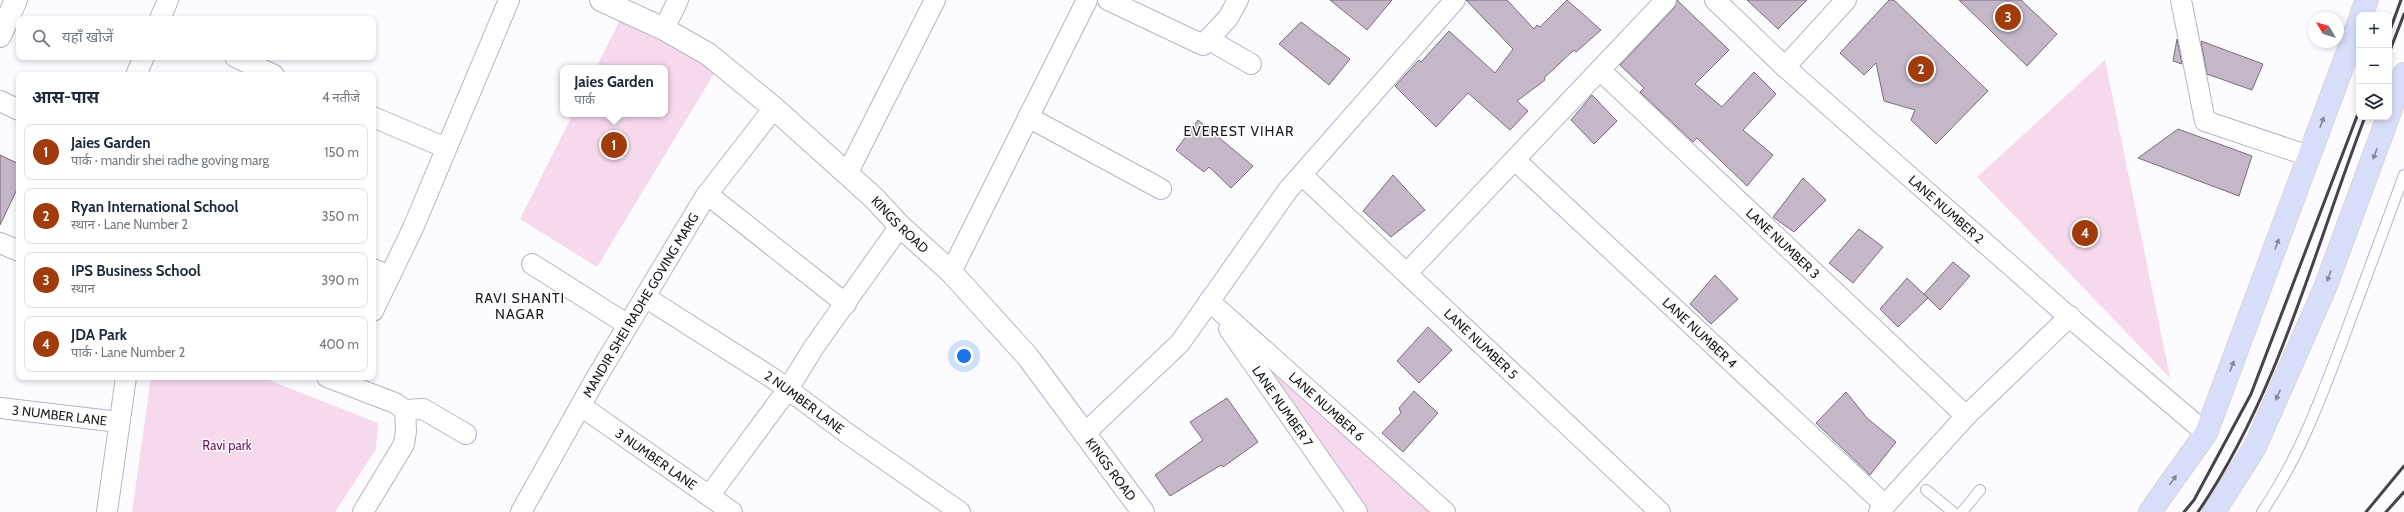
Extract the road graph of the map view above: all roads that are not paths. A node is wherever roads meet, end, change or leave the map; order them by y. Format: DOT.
graph roads {
  1 [pos="16,0"];
  2 [pos="168,0"];
  3 [pos="509,0"];
  4 [pos="601,0"];
  5 [pos="678,0"];
  6 [pos="935,0"];
  7 [pos="1087,0"];
  8 [pos="1108,0"];
  9 [pos="1238,0"];
  10 [pos="1455,0"];
  11 [pos="1666,0"];
  12 [pos="1715,0"];
  13 [pos="1846,0"];
  14 [pos="2181,0"];
  15 [pos="2367,0"];
  16 [pos="2362,12"];
  17 [pos="161,16"];
  18 [pos="664,29"];
  19 [pos="2356,30"];
  20 [pos="0,36"];
  21 [pos="1208,39"];
  22 [pos="143,60"];
  23 [pos="242,60"];
  24 [pos="1251,64"];
  25 [pos="1785,67"];
  26 [pos="1600,70"];
  27 [pos="137,72"];
  28 [pos="268,72"];
  29 [pos="2404,74"];
  30 [pos="0,101"];
  31 [pos="2392,106"];
  32 [pos="774,108"];
  33 [pos="16,109"];
  34 [pos="1028,117"];
  35 [pos="376,118"];
  36 [pos="2387,120"];
  37 [pos="446,148"];
  38 [pos="2309,156"];
  39 [pos="1515,160"];
  40 [pos="847,174"];
  41 [pos="1302,175"];
  42 [pos="2404,175"];
  43 [pos="1160,189"];
  44 [pos="706,194"];
  45 [pos="900,226"];
  46 [pos="0,243"];
  47 [pos="16,250"];
  48 [pos="532,264"];
  49 [pos="381,272"];
  50 [pos="951,272"];
  51 [pos="1407,273"];
  52 [pos="376,296"];
  53 [pos="645,297"];
  54 [pos="1209,301"];
  55 [pos="846,304"];
  56 [pos="2070,316"];
  57 [pos="628,324"];
  58 [pos="126,380"];
  59 [pos="341,380"];
  60 [pos="788,389"];
  61 [pos="581,406"];
  62 [pos="0,408"];
  63 [pos="405,410"];
  64 [pos="1966,416"];
  65 [pos="119,422"];
  66 [pos="1085,433"];
  67 [pos="2206,433"];
  68 [pos="466,434"];
  69 [pos="1926,490"];
  70 [pos="1980,490"];
  71 [pos="709,496"];
  72 [pos="1882,508"];
  73 [pos="107,512"];
  74 [pos="363,512"];
  75 [pos="521,512"];
  76 [pos="732,512"];
  77 [pos="960,512"];
  78 [pos="1144,512"];
  79 [pos="1357,512"];
  80 [pos="1445,512"];
  81 [pos="1660,512"];
  82 [pos="1953,512"];
  83 [pos="1962,512"];
  84 [pos="2150,512"];
  85 [pos="2214,512"];
  86 [pos="2262,512"];
  1 -- 20 [label="street"];
  2 -- 17 [label="street"];
  3 -- 37 [label="street"];
  4 -- 18 [label="street, KINGS ROAD"];
  5 -- 18 [label="street"];
  6 -- 40 [label="street"];
  7 -- 34 [label="street"];
  8 -- 21 [label="street"];
  9 -- 21 [label="street"];
  10 -- 41 [label="street"];
  11 -- 26 [label="street"];
  12 -- 25 [label="street, LANE NUMBER 2"];
  13 -- 25 [label="street"];
  14 -- 38 [label="street"];
  15 -- 16 [label="main road"];
  18 -- 32 [label="street, KINGS ROAD"];
  38 -- 19 [label="main road, one-way"];
  21 -- 24 [label="street"];
  22 -- 27 [label="street"];
  23 -- 28 [label="street"];
  25 -- 56 [label="street, LANE NUMBER 2"];
  26 -- 39 [label="street"];
  26 -- 64 [label="street, LANE NUMBER 3"];
  29 -- 31 [label="main road"];
  30 -- 33 [label="street"];
  32 -- 40 [label="street, KINGS ROAD"];
  32 -- 44 [label="street, MANDIR SHEI RADHE GOVING MARG"];
  34 -- 43 [label="street"];
  34 -- 50 [label="street"];
  35 -- 37 [label="street"];
  36 -- 85 [label="main road, one-way"];
  37 -- 49 [label="street"];
  67 -- 38 [label="main road, one-way"];
  39 -- 51 [label="street"];
  39 -- 72 [label="street, LANE NUMBER 4"];
  40 -- 45 [label="street, KINGS ROAD"];
  41 -- 51 [label="street, LANE NUMBER 5"];
  41 -- 54 [label="street"];
  42 -- 86 [label="lane"];
  44 -- 53 [label="street, MANDIR SHEI RADHE GOVING MARG"];
  44 -- 55 [label="street"];
  45 -- 50 [label="street, KINGS ROAD"];
  45 -- 55 [label="street"];
  46 -- 47 [label="street"];
  48 -- 57 [label="street"];
  49 -- 52 [label="street"];
  50 -- 66 [label="street, KINGS ROAD"];
  51 -- 81 [label="street, LANE NUMBER 5"];
  53 -- 57 [label="street, MANDIR SHEI RADHE GOVING MARG"];
  53 -- 60 [label="street, 2 NUMBER LANE"];
  54 -- 66 [label="street"];
  54 -- 79 [label="street, LANE NUMBER 7"];
  54 -- 80 [label="street, LANE NUMBER 6"];
  55 -- 60 [label="street"];
  56 -- 64 [label="street"];
  56 -- 67 [label="street, LANE NUMBER 2"];
  57 -- 61 [label="street, MANDIR SHEI RADHE GOVING MARG"];
  58 -- 65 [label="street"];
  59 -- 63 [label="street"];
  60 -- 71 [label="street"];
  60 -- 77 [label="street, 2 NUMBER LANE"];
  61 -- 71 [label="street, 3 NUMBER LANE"];
  61 -- 75 [label="street, MANDIR SHEI RADHE GOVING MARG"];
  62 -- 65 [label="street, 3 NUMBER LANE"];
  63 -- 68 [label="street"];
  63 -- 74 [label="street"];
  64 -- 72 [label="street"];
  65 -- 73 [label="street"];
  66 -- 78 [label="street, KINGS ROAD"];
  84 -- 67 [label="main road, one-way"];
  69 -- 82 [label="lane"];
  70 -- 83 [label="lane"];
  71 -- 76 [label="street, 3 NUMBER LANE"];
}
